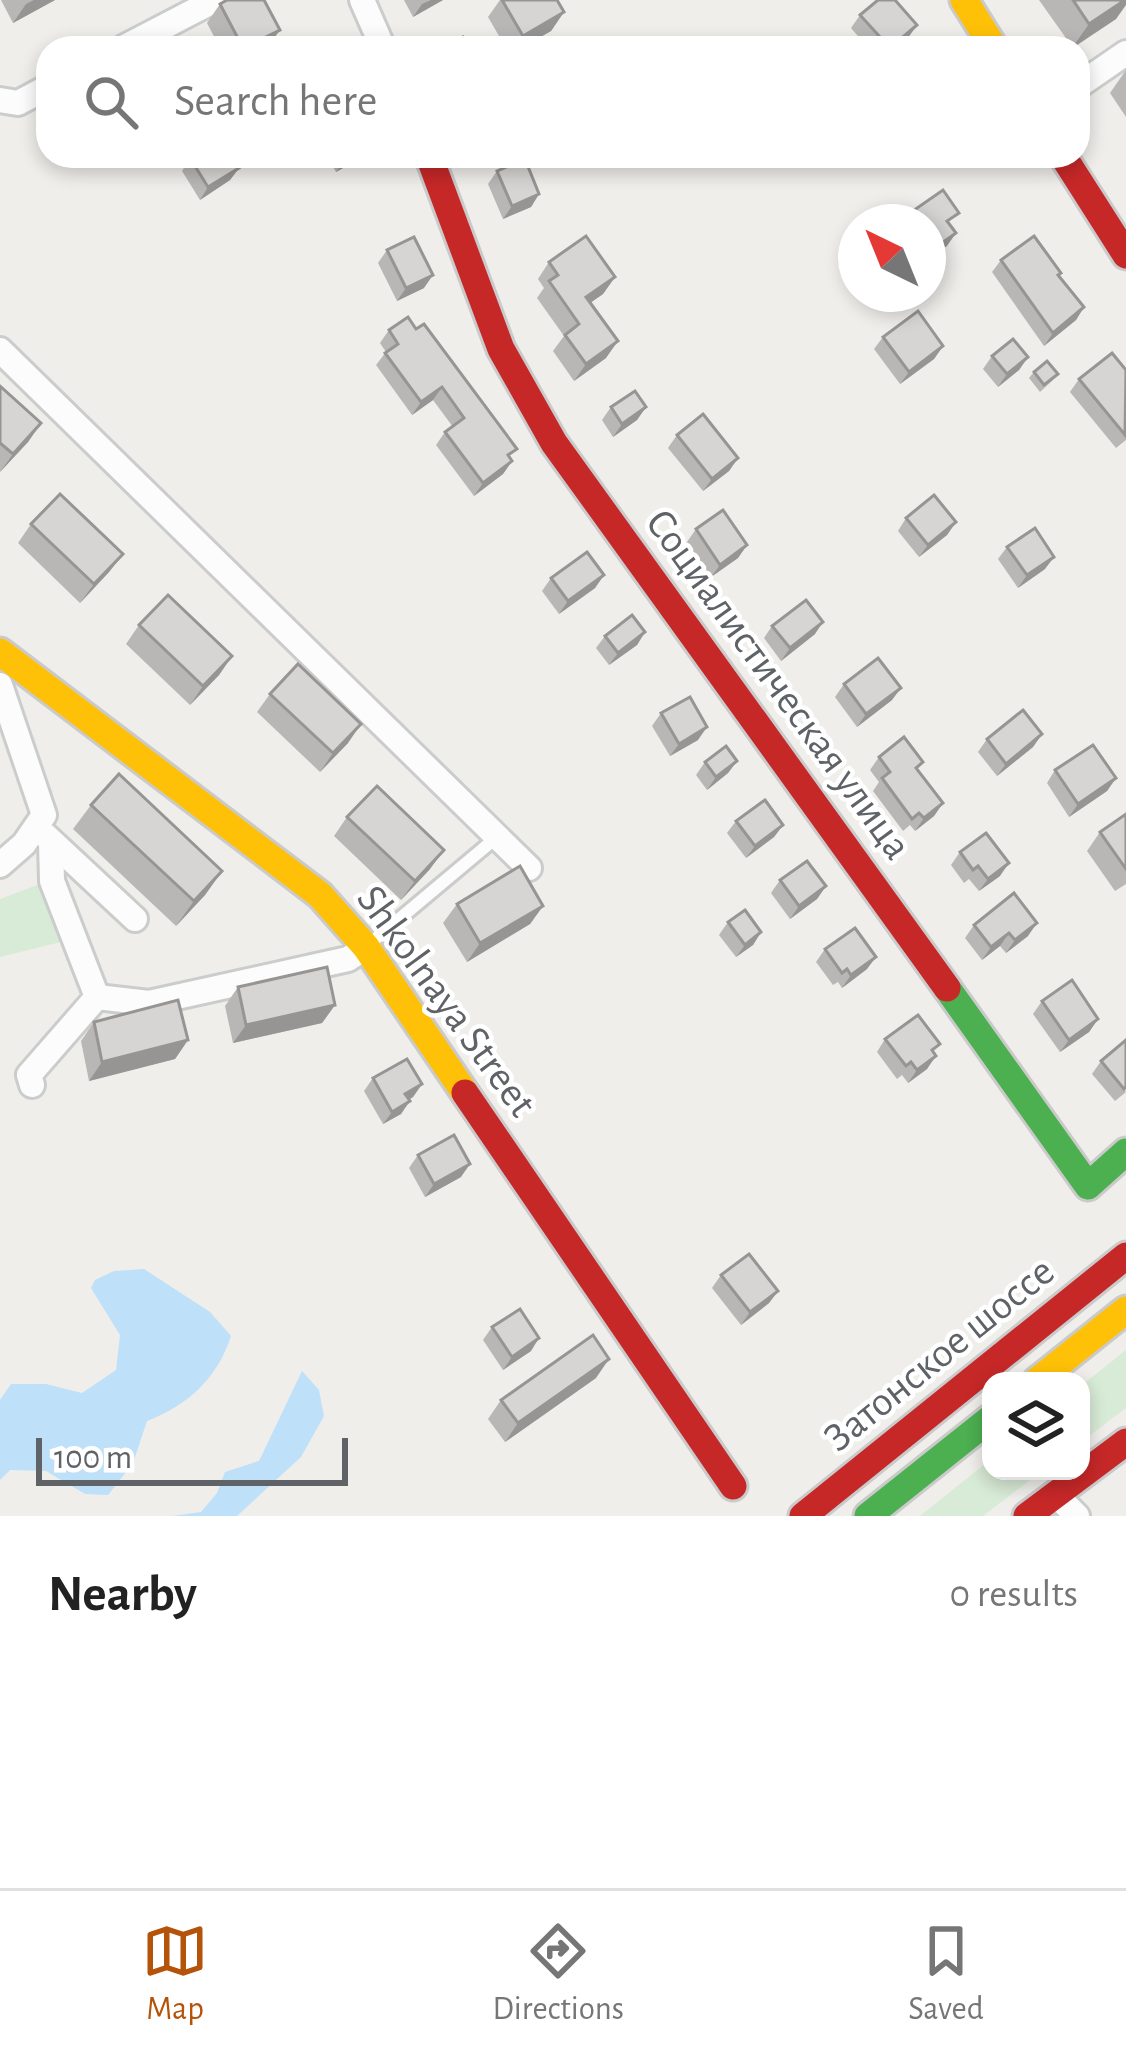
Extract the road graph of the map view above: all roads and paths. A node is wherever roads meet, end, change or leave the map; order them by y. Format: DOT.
graph roads {
  1 [pos="215,0"];
  2 [pos="362,0"];
  3 [pos="964,0"];
  4 [pos="146,36"];
  5 [pos="378,36"];
  6 [pos="986,36"];
  7 [pos="1126,53"];
  8 [pos="1090,78"];
  9 [pos="36,93"];
  10 [pos="0,100"];
  11 [pos="433,168"];
  12 [pos="1071,168"];
  13 [pos="1126,255"];
  14 [pos="0,350"];
  15 [pos="0,652"];
  16 [pos="0,685"];
  17 [pos="44,833"];
  18 [pos="497,837"];
  19 [pos="0,865"];
  20 [pos="529,868"];
  21 [pos="135,920"];
  22 [pos="366,947"];
  23 [pos="97,997"];
  24 [pos="32,1085"];
  25 [pos="1126,1152"];
  26 [pos="1126,1256"];
  27 [pos="1126,1310"];
  28 [pos="1048,1372"];
  29 [pos="982,1425"];
  30 [pos="1126,1442"];
  31 [pos="733,1486"];
  32 [pos="1055,1494"];
  33 [pos="803,1516"];
  34 [pos="868,1516"];
  35 [pos="1027,1516"];
  36 [pos="1077,1516"];
  1 -- 4 [label="street"];
  2 -- 5 [label="street"];
  3 -- 6 [label="street"];
  7 -- 8 [label="street"];
  9 -- 10 [label="street"];
  11 -- 25 [label="street, Социалистическая улица"];
  12 -- 13 [label="street"];
  14 -- 18 [label="street"];
  15 -- 22 [label="street, Shkolnaya Street"];
  16 -- 17 [label="street"];
  17 -- 19 [label="street"];
  17 -- 21 [label="street"];
  17 -- 23 [label="street"];
  18 -- 20 [label="street"];
  18 -- 22 [label="lane"];
  22 -- 23 [label="street"];
  22 -- 31 [label="street, Shkolnaya Street"];
  23 -- 24 [label="street"];
  26 -- 33 [label="street, Затонское шоссе"];
  27 -- 28 [label="street, Затонское шоссе"];
  29 -- 34 [label="street, Затонское шоссе"];
  30 -- 32 [label="street"];
  32 -- 35 [label="street"];
  32 -- 36 [label="street"];
}
